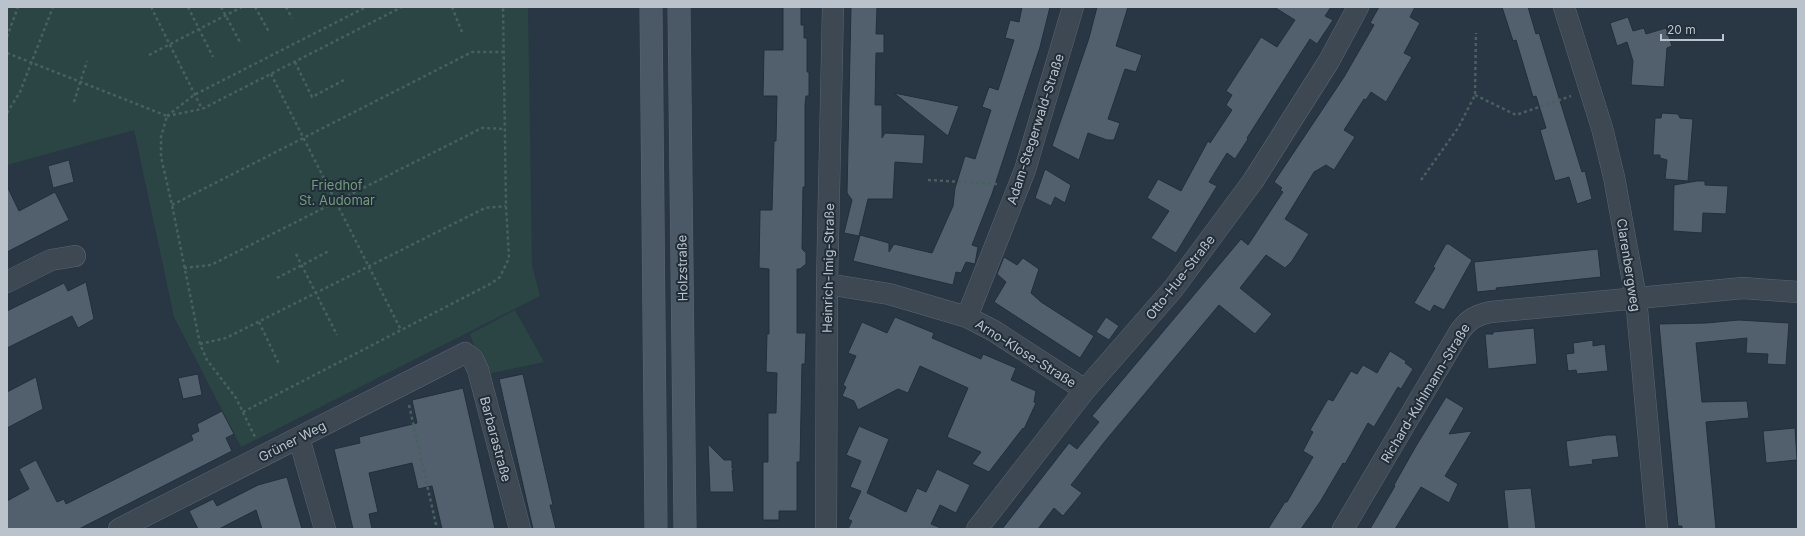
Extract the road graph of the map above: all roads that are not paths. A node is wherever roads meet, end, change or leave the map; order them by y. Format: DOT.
graph roads {
  1 [pos="651,7"];
  2 [pos="679,7"];
  3 [pos="833,7"];
  4 [pos="1073,7"];
  5 [pos="1358,7"];
  6 [pos="1564,7"];
  7 [pos="75,256"];
  8 [pos="7,282"];
  9 [pos="827,284"];
  10 [pos="1798,292"];
  11 [pos="1636,298"];
  12 [pos="967,317"];
  13 [pos="465,353"];
  14 [pos="1085,390"];
  15 [pos="299,438"];
  16 [pos="118,529"];
  17 [pos="325,529"];
  18 [pos="520,529"];
  19 [pos="656,529"];
  20 [pos="686,529"];
  21 [pos="826,529"];
  22 [pos="977,529"];
  23 [pos="1343,529"];
  24 [pos="1657,529"];
  1 -- 19 [label="main road"];
  2 -- 20 [label="main road, Holzstraße"];
  3 -- 9 [label="street, Heinrich-Imig-Straße"];
  4 -- 12 [label="street, Adam-Stegerwald-Straße"];
  5 -- 14 [label="street, Otto-Hue-Straße"];
  6 -- 11 [label="street, Clarenbergweg"];
  7 -- 8 [label="street"];
  9 -- 12 [label="street, Arno-Klose-Straße"];
  9 -- 21 [label="street, Heinrich-Imig-Straße"];
  10 -- 11 [label="street, Richard-Kuhlmann-Straße"];
  11 -- 23 [label="street, Richard-Kuhlmann-Straße"];
  11 -- 24 [label="street, Clarenbergweg"];
  12 -- 14 [label="street, Arno-Klose-Straße"];
  13 -- 15 [label="street, Grüner Weg"];
  13 -- 18 [label="street, Barbarastraße"];
  14 -- 22 [label="street, Otto-Hue-Straße"];
  15 -- 16 [label="street, Grüner Weg"];
  15 -- 17 [label="street"];
}
